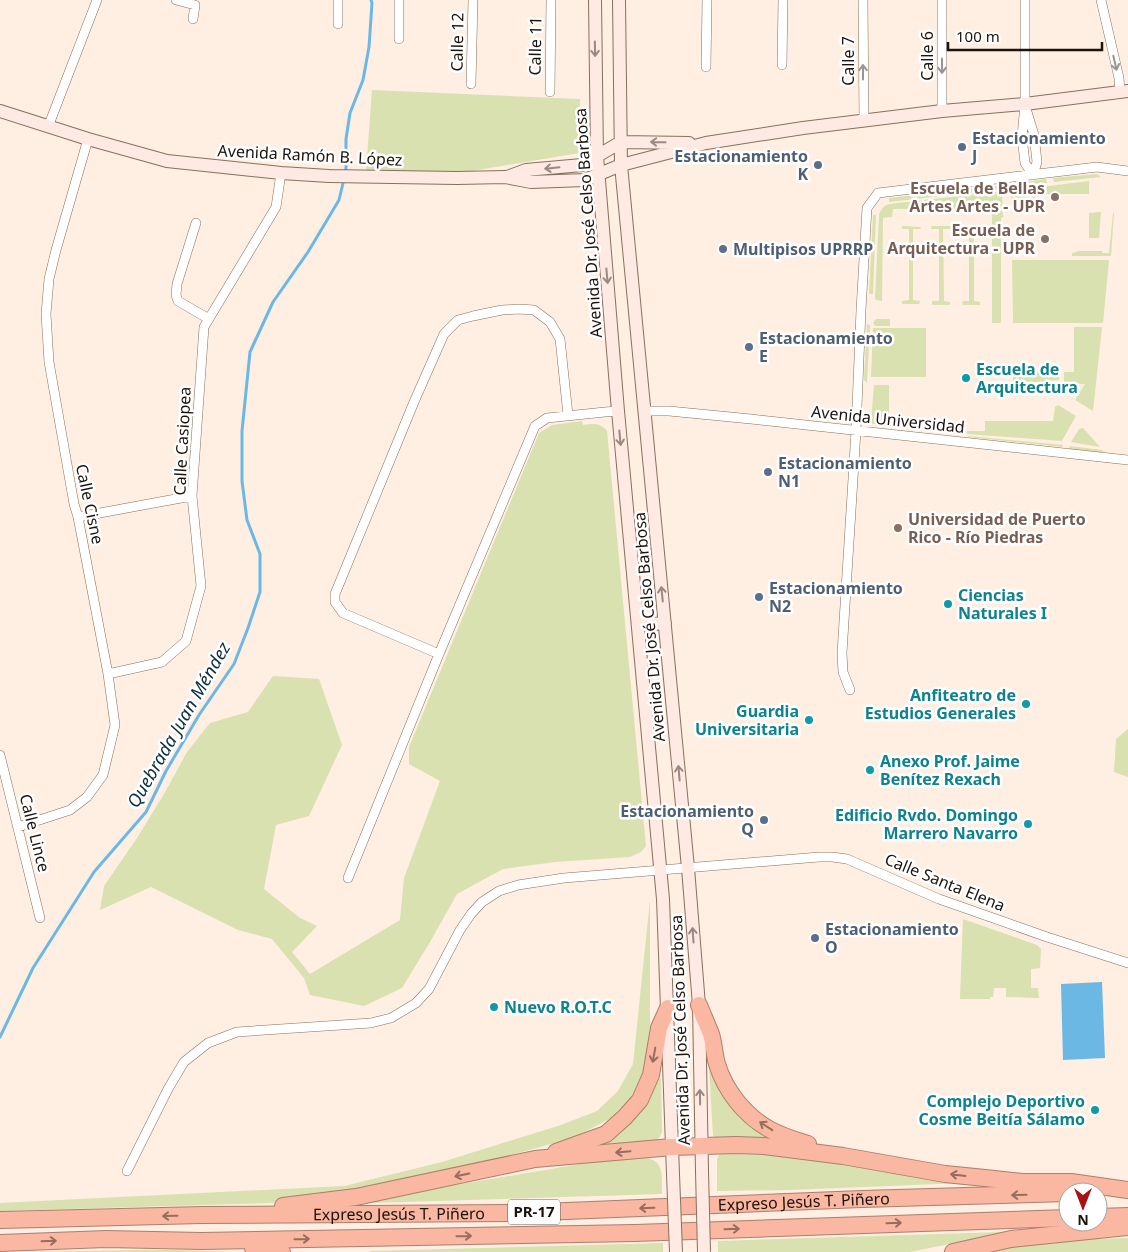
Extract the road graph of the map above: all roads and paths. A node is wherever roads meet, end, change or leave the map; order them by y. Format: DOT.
graph roads {
  1 [pos="97,0"];
  2 [pos="176,0"];
  3 [pos="338,0"];
  4 [pos="399,0"];
  5 [pos="473,0"];
  6 [pos="551,0"];
  7 [pos="595,0"];
  8 [pos="619,0"];
  9 [pos="706,0"];
  10 [pos="783,0"];
  11 [pos="863,0"];
  12 [pos="942,0"];
  13 [pos="1025,0"];
  14 [pos="1101,0"];
  15 [pos="193,19"];
  16 [pos="338,24"];
  17 [pos="399,39"];
  18 [pos="782,65"];
  19 [pos="706,67"];
  20 [pos="471,84"];
  21 [pos="550,92"];
  22 [pos="1124,92"];
  23 [pos="1025,104"];
  24 [pos="0,111"];
  25 [pos="942,112"];
  26 [pos="864,121"];
  27 [pos="48,127"];
  28 [pos="88,139"];
  29 [pos="621,142"];
  30 [pos="706,143"];
  31 [pos="597,156"];
  32 [pos="621,165"];
  33 [pos="1128,171"];
  34 [pos="281,173"];
  35 [pos="1033,174"];
  36 [pos="598,175"];
  37 [pos="505,177"];
  38 [pos="196,223"];
  39 [pos="209,319"];
  40 [pos="618,411"];
  41 [pos="644,411"];
  42 [pos="568,415"];
  43 [pos="856,431"];
  44 [pos="1128,460"];
  45 [pos="192,496"];
  46 [pos="78,517"];
  47 [pos="665,623"];
  48 [pos="638,625"];
  49 [pos="440,654"];
  50 [pos="108,674"];
  51 [pos="850,690"];
  52 [pos="0,755"];
  53 [pos="18,827"];
  54 [pos="688,868"];
  55 [pos="660,870"];
  56 [pos="348,878"];
  57 [pos="40,918"];
  58 [pos="1128,963"];
  59 [pos="699,1005"];
  60 [pos="668,1008"];
  61 [pos="702,1146"];
  62 [pos="672,1147"];
  63 [pos="843,1156"];
  64 [pos="535,1159"];
  65 [pos="127,1171"];
  66 [pos="1128,1191"];
  67 [pos="1108,1192"];
  68 [pos="1058,1194"];
  69 [pos="202,1216"];
  70 [pos="1128,1216"];
  71 [pos="1108,1217"];
  72 [pos="1058,1218"];
  73 [pos="0,1220"];
  74 [pos="1128,1227"];
  75 [pos="201,1241"];
  76 [pos="0,1243"];
  77 [pos="282,1252"];
  78 [pos="676,1252"];
  79 [pos="704,1252"];
  80 [pos="953,1252"];
  1 -- 27 [label="street"];
  2 -- 15 [label="street"];
  3 -- 16 [label="street"];
  4 -- 17 [label="street"];
  5 -- 20 [label="street, Calle 12"];
  6 -- 21 [label="street, Calle 11"];
  7 -- 31 [label="main road, Avenida Dr. José Celso Barbosa, one-way"];
  8 -- 29 [label="main road, Avenida Dr. José Celso Barbosa"];
  9 -- 19 [label="street"];
  10 -- 18 [label="street"];
  26 -- 11 [label="street, Calle 7, one-way"];
  12 -- 25 [label="street, Calle 6, one-way"];
  13 -- 23 [label="street"];
  14 -- 22 [label="street, one-way"];
  22 -- 23 [label="main road"];
  23 -- 25 [label="main road"];
  23 -- 35 [label="street"];
  24 -- 27 [label="main road, Avenida Ramón B. López"];
  25 -- 26 [label="main road"];
  26 -- 30 [label="main road"];
  27 -- 28 [label="main road, Avenida Ramón B. López"];
  28 -- 34 [label="main road, Avenida Ramón B. López"];
  28 -- 46 [label="street, Calle Cisne"];
  30 -- 29 [label="main road, one-way"];
  29 -- 31 [label="main road, Avenida Ramón B. López"];
  29 -- 32 [label="main road, Avenida Dr. José Celso Barbosa"];
  30 -- 32 [label="main road, Avenida Ramón B. López"];
  31 -- 36 [label="main road, Avenida Dr. José Celso Barbosa"];
  31 -- 37 [label="main road, Avenida Ramón B. López, one-way"];
  32 -- 36 [label="main road, Avenida Ramón B. López"];
  32 -- 41 [label="main road, Avenida Dr. José Celso Barbosa"];
  33 -- 35 [label="street"];
  34 -- 37 [label="main road, Avenida Ramón B. López"];
  34 -- 39 [label="street, Calle Casiopea"];
  35 -- 43 [label="street"];
  36 -- 37 [label="main road, Avenida Ramón B. López"];
  36 -- 40 [label="main road, Avenida Dr. José Celso Barbosa, one-way"];
  38 -- 39 [label="street"];
  39 -- 45 [label="street, Calle Casiopea"];
  40 -- 42 [label="street"];
  40 -- 48 [label="main road, Avenida Dr. José Celso Barbosa, one-way"];
  41 -- 43 [label="street, Avenida Universidad"];
  47 -- 41 [label="main road, Avenida Dr. José Celso Barbosa, one-way"];
  42 -- 49 [label="street"];
  42 -- 49 [label="street"];
  43 -- 44 [label="street, Avenida Universidad"];
  43 -- 51 [label="street"];
  45 -- 46 [label="street"];
  45 -- 50 [label="street, Calle Casiopea"];
  46 -- 50 [label="street, Calle Cisne"];
  47 -- 48 [label="main road"];
  54 -- 47 [label="main road, Avenida Dr. José Celso Barbosa, one-way"];
  48 -- 55 [label="main road, Avenida Dr. José Celso Barbosa"];
  49 -- 56 [label="street"];
  50 -- 53 [label="street, Calle Cisne"];
  52 -- 53 [label="street, Calle Lince"];
  53 -- 57 [label="street, Calle Lince"];
  54 -- 55 [label="street, Calle Santa Elena"];
  54 -- 58 [label="street, Calle Santa Elena"];
  59 -- 54 [label="main road, Avenida Dr. José Celso Barbosa, one-way"];
  55 -- 60 [label="main road, Avenida Dr. José Celso Barbosa"];
  55 -- 65 [label="street, Calle Santa Elena"];
  61 -- 59 [label="main road, Avenida Dr. José Celso Barbosa, one-way"];
  63 -- 59 [label="highway, one-way"];
  60 -- 62 [label="main road, Avenida Dr. José Celso Barbosa"];
  60 -- 64 [label="highway, one-way"];
  61 -- 62 [label="highway"];
  61 -- 63 [label="highway"];
  61 -- 79 [label="main road, Avenida Dr. José Celso Barbosa, bridge"];
  62 -- 64 [label="highway, one-way"];
  62 -- 78 [label="main road, Avenida Dr. José Celso Barbosa, bridge"];
  66 -- 63 [label="highway, one-way"];
  64 -- 69 [label="highway, one-way"];
  66 -- 67 [label="highway"];
  68 -- 69 [label="highway, Expreso Jesús T. Piñero / PR-17, one-way"];
  69 -- 73 [label="highway, Expreso Jesús T. Piñero / PR-17, one-way"];
  70 -- 71 [label="highway"];
  75 -- 72 [label="highway, Expreso Jesús T. Piñero / PR-17, one-way"];
  74 -- 80 [label="highway"];
  76 -- 75 [label="highway, Expreso Jesús T. Piñero / PR-17, one-way"];
  75 -- 77 [label="highway"];
}
